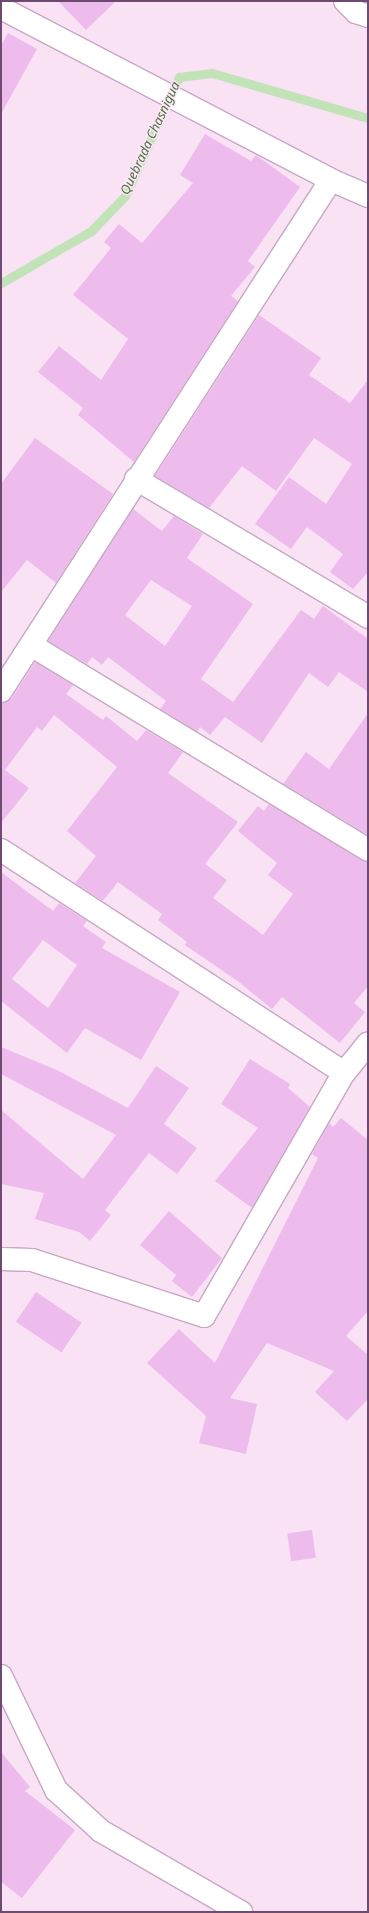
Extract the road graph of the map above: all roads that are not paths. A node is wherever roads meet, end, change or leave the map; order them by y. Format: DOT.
graph roads {
  1 [pos="345,1"];
  2 [pos="1,8"];
  3 [pos="368,16"];
  4 [pos="330,180"];
  5 [pos="368,196"];
  6 [pos="136,479"];
  7 [pos="368,617"];
  8 [pos="31,646"];
  9 [pos="1,691"];
  10 [pos="1,850"];
  11 [pos="368,850"];
  12 [pos="368,1043"];
  13 [pos="344,1073"];
  14 [pos="1,1259"];
  15 [pos="1,1676"];
  16 [pos="241,1912"];
  1 -- 3 [label="street"];
  2 -- 4 [label="street"];
  4 -- 5 [label="street"];
  4 -- 6 [label="street"];
  6 -- 7 [label="street"];
  6 -- 8 [label="street"];
  8 -- 9 [label="street"];
  8 -- 11 [label="street"];
  10 -- 13 [label="street"];
  12 -- 13 [label="street"];
  13 -- 14 [label="street"];
  15 -- 16 [label="street"];
}
